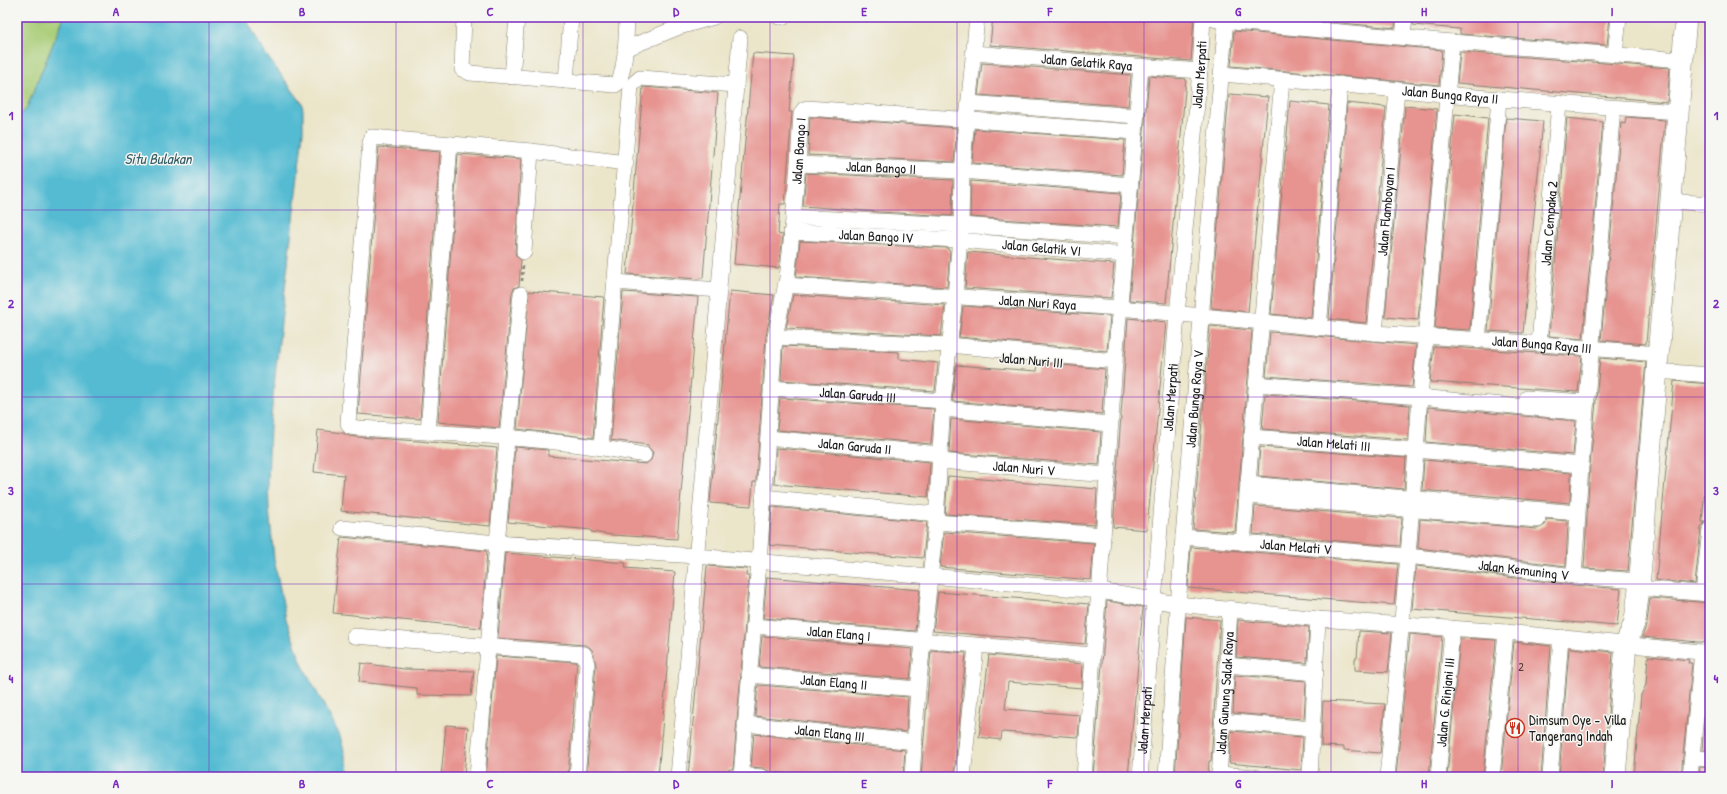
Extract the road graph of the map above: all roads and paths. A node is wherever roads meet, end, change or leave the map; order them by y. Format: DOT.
graph roads {
  1 [pos="464,17"];
  2 [pos="517,17"];
  3 [pos="571,17"];
  4 [pos="627,17"];
  5 [pos="714,17"];
  6 [pos="779,17"];
  7 [pos="784,17"];
  8 [pos="977,17"];
  9 [pos="1204,17"];
  10 [pos="1405,17"];
  11 [pos="1619,17"];
  12 [pos="1686,17"];
  13 [pos="1226,19"];
  14 [pos="679,22"];
  15 [pos="1403,37"];
  16 [pos="740,38"];
  17 [pos="1452,42"];
  18 [pos="625,49"];
  19 [pos="973,53"];
  20 [pos="1615,55"];
  21 [pos="1682,60"];
  22 [pos="1141,66"];
  23 [pos="1200,71"];
  24 [pos="1222,74"];
  25 [pos="512,76"];
  26 [pos="1282,79"];
  27 [pos="566,81"];
  28 [pos="1340,84"];
  29 [pos="736,85"];
  30 [pos="1397,90"];
  31 [pos="1447,95"];
  32 [pos="1499,99"];
  33 [pos="969,103"];
  34 [pos="1555,103"];
  35 [pos="1613,108"];
  36 [pos="1678,112"];
  37 [pos="1102,115"];
  38 [pos="1136,116"];
  39 [pos="968,119"];
  40 [pos="1101,130"];
  41 [pos="1135,132"];
  42 [pos="450,144"];
  43 [pos="532,151"];
  44 [pos="626,163"];
  45 [pos="798,164"];
  46 [pos="962,171"];
  47 [pos="1130,185"];
  48 [pos="1670,201"];
  49 [pos="1710,204"];
  50 [pos="792,224"];
  51 [pos="960,233"];
  52 [pos="1126,237"];
  53 [pos="524,252"];
  54 [pos="1124,255"];
  55 [pos="616,282"];
  56 [pos="786,285"];
  57 [pos="719,290"];
  58 [pos="521,294"];
  59 [pos="955,297"];
  60 [pos="1120,308"];
  61 [pos="1177,314"];
  62 [pos="1202,316"];
  63 [pos="1262,323"];
  64 [pos="1319,328"];
  65 [pos="1375,334"];
  66 [pos="775,336"];
  67 [pos="1426,337"];
  68 [pos="1478,341"];
  69 [pos="1535,343"];
  70 [pos="1592,348"];
  71 [pos="949,349"];
  72 [pos="1657,362"];
  73 [pos="1114,364"];
  74 [pos="1710,375"];
  75 [pos="1257,380"];
  76 [pos="771,388"];
  77 [pos="1421,393"];
  78 [pos="943,405"];
  79 [pos="1586,407"];
  80 [pos="1110,424"];
  81 [pos="428,432"];
  82 [pos="508,437"];
  83 [pos="1252,437"];
  84 [pos="768,438"];
  85 [pos="601,447"];
  86 [pos="1416,450"];
  87 [pos="644,455"];
  88 [pos="940,462"];
  89 [pos="1581,465"];
  90 [pos="1107,479"];
  91 [pos="1247,490"];
  92 [pos="763,497"];
  93 [pos="1412,504"];
  94 [pos="936,518"];
  95 [pos="1577,518"];
  96 [pos="342,528"];
  97 [pos="1103,535"];
  98 [pos="1710,535"];
  99 [pos="1183,537"];
  100 [pos="497,543"];
  101 [pos="1243,543"];
  102 [pos="696,556"];
  103 [pos="1408,556"];
  104 [pos="759,562"];
  105 [pos="929,576"];
  106 [pos="1574,576"];
  107 [pos="1639,584"];
  108 [pos="1100,592"];
  109 [pos="1706,593"];
  110 [pos="1154,600"];
  111 [pos="1178,604"];
  112 [pos="1230,608"];
  113 [pos="1318,619"];
  114 [pos="1401,624"];
  115 [pos="754,626"];
  116 [pos="1451,628"];
  117 [pos="1506,632"];
  118 [pos="354,636"];
  119 [pos="1561,637"];
  120 [pos="924,640"];
  121 [pos="488,645"];
  122 [pos="976,646"];
  123 [pos="1633,646"];
  124 [pos="1706,653"];
  125 [pos="1093,655"];
  126 [pos="1227,665"];
  127 [pos="1316,673"];
  128 [pos="749,675"];
  129 [pos="918,689"];
  130 [pos="1703,711"];
  131 [pos="1222,721"];
  132 [pos="745,724"];
  133 [pos="1312,729"];
  134 [pos="915,742"];
  135 [pos="1692,758"];
  136 [pos="1710,759"];
  137 [pos="741,776"];
  138 [pos="1219,776"];
  139 [pos="477,777"];
  140 [pos="577,777"];
  141 [pos="678,777"];
  142 [pos="762,777"];
  143 [pos="912,777"];
  144 [pos="963,777"];
  145 [pos="1084,777"];
  146 [pos="1140,777"];
  147 [pos="1166,777"];
  148 [pos="1255,777"];
  149 [pos="1310,777"];
  150 [pos="1387,777"];
  151 [pos="1438,777"];
  152 [pos="1492,777"];
  153 [pos="1550,777"];
  154 [pos="1615,777"];
  155 [pos="1628,777"];
  156 [pos="1690,777"];
  1 -- 25 [label="street"];
  2 -- 25 [label="street"];
  3 -- 27 [label="street"];
  4 -- 18 [label="street"];
  5 -- 14 [label="street"];
  6 -- 7 [label="street"];
  8 -- 19 [label="street"];
  9 -- 13 [label="street"];
  9 -- 23 [label="street, Jalan Merpati"];
  10 -- 15 [label="street"];
  11 -- 20 [label="street"];
  12 -- 21 [label="main road"];
  13 -- 15 [label="street"];
  13 -- 24 [label="street, Jalan Bunga Raya V"];
  14 -- 18 [label="street"];
  15 -- 17 [label="street"];
  16 -- 29 [label="street"];
  17 -- 20 [label="street"];
  17 -- 31 [label="street"];
  18 -- 27 [label="street"];
  19 -- 22 [label="street, Jalan Gelatik Raya"];
  19 -- 33 [label="street"];
  20 -- 21 [label="street"];
  21 -- 36 [label="main road"];
  22 -- 23 [label="street, Jalan Gelatik Raya"];
  22 -- 38 [label="street"];
  23 -- 61 [label="street, Jalan Merpati"];
  24 -- 26 [label="street, Jalan Bunga Raya II"];
  24 -- 62 [label="street, Jalan Bunga Raya V"];
  25 -- 27 [label="street"];
  26 -- 28 [label="street, Jalan Bunga Raya II"];
  26 -- 63 [label="street"];
  28 -- 30 [label="street, Jalan Bunga Raya II"];
  28 -- 64 [label="street"];
  29 -- 44 [label="street"];
  29 -- 57 [label="street"];
  30 -- 31 [label="street, Jalan Bunga Raya II"];
  30 -- 65 [label="street, Jalan Flamboyan I"];
  31 -- 32 [label="street, Jalan Bunga Raya II"];
  31 -- 67 [label="street"];
  32 -- 34 [label="street, Jalan Bunga Raya II"];
  32 -- 68 [label="street"];
  33 -- 37 [label="street"];
  33 -- 39 [label="street"];
  34 -- 35 [label="street, Jalan Bunga Raya II"];
  34 -- 69 [label="street, Jalan Cempaka 2"];
  35 -- 36 [label="street, Jalan Bunga Raya II"];
  35 -- 70 [label="street"];
  36 -- 48 [label="main road"];
  37 -- 38 [label="street"];
  37 -- 40 [label="street"];
  38 -- 41 [label="street"];
  39 -- 40 [label="street, Jalan Bango I"];
  39 -- 45 [label="street, Jalan Bango I"];
  39 -- 46 [label="street"];
  40 -- 41 [label="street, Jalan Bango I"];
  41 -- 47 [label="street"];
  42 -- 43 [label="street"];
  42 -- 81 [label="street"];
  42 -- 81 [label="street"];
  43 -- 44 [label="street"];
  43 -- 53 [label="street"];
  44 -- 55 [label="street"];
  45 -- 46 [label="street, Jalan Bango II"];
  45 -- 50 [label="street, Jalan Bango I"];
  46 -- 47 [label="street, Jalan Bango II"];
  46 -- 51 [label="street"];
  47 -- 52 [label="street"];
  48 -- 49 [label="street"];
  48 -- 72 [label="main road"];
  50 -- 51 [label="street, Jalan Bango IV"];
  50 -- 56 [label="street, Jalan Bango I"];
  51 -- 52 [label="street"];
  51 -- 54 [label="street, Jalan Gelatik VI"];
  51 -- 59 [label="street"];
  52 -- 54 [label="street"];
  53 -- 58 [label="path"];
  54 -- 60 [label="street"];
  55 -- 57 [label="street"];
  55 -- 85 [label="street"];
  56 -- 59 [label="street, Jalan Nuri Raya"];
  56 -- 66 [label="street, Jalan Bango I"];
  57 -- 102 [label="street"];
  58 -- 82 [label="street"];
  59 -- 60 [label="street, Jalan Nuri Raya"];
  59 -- 71 [label="street"];
  60 -- 61 [label="street, Jalan Nuri Raya"];
  60 -- 73 [label="street"];
  61 -- 62 [label="street, Jalan Nuri Raya"];
  61 -- 110 [label="street, Jalan Merpati"];
  62 -- 63 [label="street, Jalan Nuri Raya"];
  62 -- 99 [label="street, Jalan Bunga Raya V"];
  63 -- 64 [label="street, Jalan Bunga Raya III"];
  63 -- 75 [label="street"];
  64 -- 65 [label="street, Jalan Bunga Raya III"];
  65 -- 67 [label="street, Jalan Bunga Raya III"];
  66 -- 71 [label="street, Jalan Nuri III"];
  66 -- 76 [label="street, Jalan Bango I"];
  67 -- 68 [label="street, Jalan Bunga Raya III"];
  67 -- 77 [label="street"];
  68 -- 69 [label="street, Jalan Bunga Raya III"];
  69 -- 70 [label="street, Jalan Bunga Raya III"];
  70 -- 72 [label="street, Jalan Bunga Raya III"];
  70 -- 79 [label="street"];
  71 -- 73 [label="street, Jalan Nuri III"];
  71 -- 78 [label="street"];
  72 -- 74 [label="street, Jalan Bunga Raya III"];
  72 -- 107 [label="main road"];
  73 -- 80 [label="street"];
  75 -- 77 [label="street"];
  75 -- 83 [label="street"];
  76 -- 78 [label="street, Jalan Garuda III"];
  76 -- 84 [label="street, Jalan Bango I"];
  77 -- 79 [label="street"];
  77 -- 86 [label="street"];
  78 -- 80 [label="street, Jalan Garuda III"];
  78 -- 88 [label="street"];
  79 -- 89 [label="street"];
  80 -- 90 [label="street"];
  81 -- 82 [label="street"];
  82 -- 85 [label="street"];
  82 -- 100 [label="street"];
  83 -- 86 [label="street, Jalan Melati III"];
  83 -- 91 [label="street"];
  84 -- 88 [label="street, Jalan Garuda II"];
  84 -- 92 [label="street, Jalan Bango I"];
  85 -- 87 [label="street"];
  86 -- 89 [label="street, Jalan Melati III"];
  86 -- 93 [label="street"];
  88 -- 90 [label="street, Jalan Garuda II"];
  88 -- 94 [label="street"];
  89 -- 95 [label="street"];
  90 -- 97 [label="street"];
  91 -- 93 [label="street"];
  91 -- 101 [label="street"];
  92 -- 94 [label="street"];
  92 -- 104 [label="street, Jalan Bango I"];
  93 -- 95 [label="street"];
  93 -- 103 [label="street"];
  94 -- 97 [label="street"];
  94 -- 105 [label="street"];
  95 -- 106 [label="street"];
  96 -- 100 [label="street"];
  97 -- 108 [label="street"];
  98 -- 109 [label="street"];
  99 -- 101 [label="street, Jalan Melati V"];
  99 -- 111 [label="street, Jalan Bunga Raya V"];
  100 -- 102 [label="street"];
  100 -- 121 [label="street"];
  101 -- 103 [label="street, Jalan Melati V"];
  102 -- 104 [label="street"];
  102 -- 141 [label="street"];
  103 -- 106 [label="street, Jalan Kemuning V"];
  103 -- 114 [label="street"];
  104 -- 105 [label="street"];
  104 -- 115 [label="street, Jalan Bango I"];
  105 -- 108 [label="street"];
  105 -- 120 [label="street"];
  106 -- 107 [label="street, Jalan Kemuning V"];
  107 -- 109 [label="street, Jalan Kemuning V"];
  107 -- 123 [label="main road"];
  108 -- 110 [label="street"];
  108 -- 125 [label="street"];
  110 -- 111 [label="street"];
  110 -- 146 [label="street, Jalan Merpati"];
  111 -- 112 [label="street"];
  111 -- 147 [label="street, Jalan Bunga Raya V"];
  112 -- 113 [label="street"];
  112 -- 126 [label="street, Jalan Gunung Salak Raya"];
  113 -- 114 [label="street"];
  113 -- 127 [label="street"];
  114 -- 116 [label="street"];
  114 -- 150 [label="street"];
  115 -- 120 [label="street, Jalan Elang I"];
  115 -- 128 [label="street, Jalan Bango I"];
  116 -- 117 [label="street"];
  116 -- 151 [label="street, Jalan G. Rinjani III"];
  117 -- 119 [label="street"];
  117 -- 152 [label="street"];
  118 -- 121 [label="street"];
  119 -- 123 [label="street"];
  119 -- 153 [label="street"];
  120 -- 122 [label="street, Jalan Elang I"];
  120 -- 129 [label="street"];
  121 -- 139 [label="street"];
  121 -- 140 [label="street"];
  122 -- 125 [label="street, Jalan Elang I"];
  122 -- 144 [label="street"];
  123 -- 124 [label="street"];
  123 -- 154 [label="main road"];
  123 -- 155 [label="main road"];
  124 -- 130 [label="street"];
  125 -- 145 [label="street"];
  126 -- 127 [label="street"];
  126 -- 131 [label="street, Jalan Gunung Salak Raya"];
  127 -- 133 [label="street"];
  128 -- 129 [label="street, Jalan Elang II"];
  128 -- 132 [label="street, Jalan Bango I"];
  129 -- 134 [label="street"];
  130 -- 135 [label="street"];
  131 -- 133 [label="street"];
  131 -- 138 [label="street, Jalan Gunung Salak Raya"];
  132 -- 134 [label="street, Jalan Elang III"];
  132 -- 137 [label="street, Jalan Bango I"];
  133 -- 149 [label="street"];
  134 -- 143 [label="street"];
  135 -- 136 [label="street"];
  135 -- 156 [label="street"];
  137 -- 142 [label="street"];
  138 -- 148 [label="street"];
}
